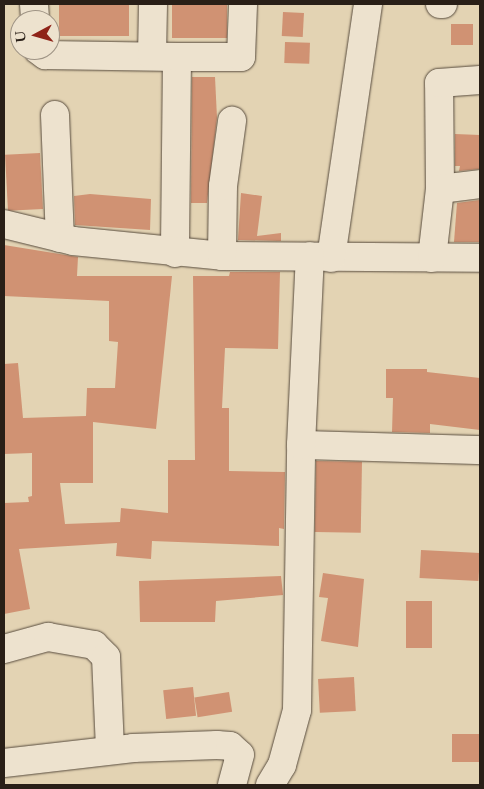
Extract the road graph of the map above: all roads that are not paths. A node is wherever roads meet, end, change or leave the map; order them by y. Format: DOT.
graph roads {
  1 [pos="153,4"];
  2 [pos="243,4"];
  3 [pos="368,4"];
  4 [pos="60,55"];
  5 [pos="164,57"];
  6 [pos="480,80"];
  7 [pos="55,115"];
  8 [pos="232,121"];
  9 [pos="480,184"];
  10 [pos="440,189"];
  11 [pos="4,224"];
  12 [pos="60,238"];
  13 [pos="175,253"];
  14 [pos="222,256"];
  15 [pos="321,257"];
  16 [pos="432,258"];
  17 [pos="480,258"];
  18 [pos="301,445"];
  19 [pos="480,450"];
  20 [pos="4,649"];
  21 [pos="110,750"];
  22 [pos="4,764"];
  23 [pos="232,785"];
  24 [pos="270,785"];
  1 -- 5 [label="street"];
  2 -- 5 [label="street"];
  3 -- 15 [label="street"];
  4 -- 5 [label="street"];
  5 -- 13 [label="street"];
  6 -- 10 [label="street"];
  7 -- 12 [label="street"];
  8 -- 14 [label="street"];
  9 -- 10 [label="street"];
  10 -- 16 [label="street"];
  11 -- 12 [label="street"];
  12 -- 13 [label="street"];
  13 -- 14 [label="street"];
  14 -- 15 [label="street"];
  15 -- 16 [label="street"];
  15 -- 18 [label="street"];
  16 -- 17 [label="street"];
  18 -- 19 [label="street"];
  18 -- 24 [label="street"];
  20 -- 21 [label="street"];
  21 -- 22 [label="street"];
  21 -- 23 [label="street"];
}
